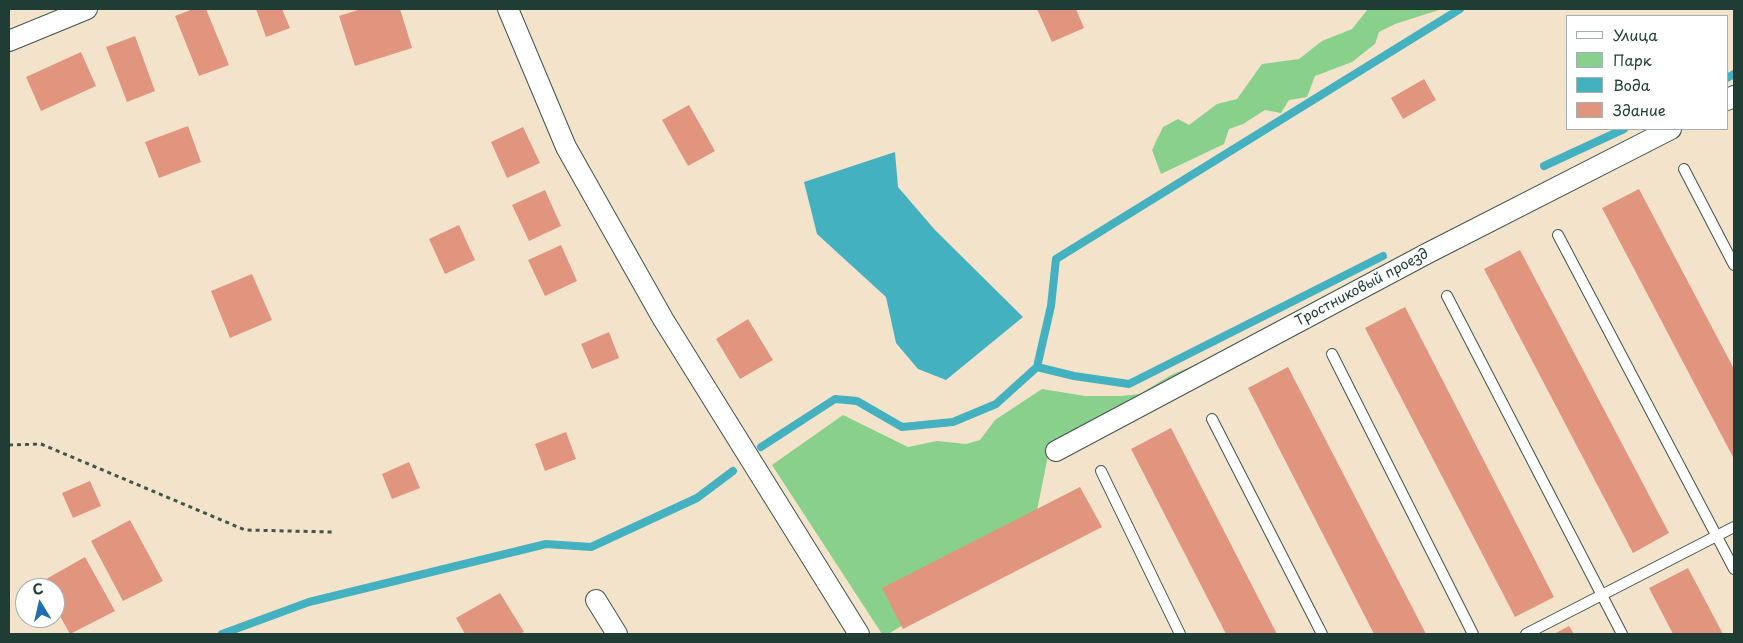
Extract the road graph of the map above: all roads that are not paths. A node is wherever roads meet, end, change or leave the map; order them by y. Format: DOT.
graph roads {
  1 [pos="87,9"];
  2 [pos="508,9"];
  3 [pos="9,41"];
  4 [pos="1669,130"];
  5 [pos="1684,169"];
  6 [pos="1558,235"];
  7 [pos="1734,265"];
  8 [pos="1447,296"];
  9 [pos="1332,354"];
  10 [pos="1212,418"];
  11 [pos="1056,451"];
  12 [pos="1101,471"];
  13 [pos="1734,528"];
  14 [pos="1717,536"];
  15 [pos="1734,569"];
  16 [pos="1601,594"];
  17 [pos="596,600"];
  18 [pos="617,634"];
  19 [pos="858,634"];
  20 [pos="1180,634"];
  21 [pos="1322,634"];
  22 [pos="1474,634"];
  23 [pos="1526,634"];
  24 [pos="1622,634"];
  1 -- 3 [label="street"];
  2 -- 19 [label="street"];
  4 -- 11 [label="street, Тростниковый проезд"];
  5 -- 7 [label="lane"];
  6 -- 14 [label="lane"];
  8 -- 16 [label="lane"];
  9 -- 22 [label="lane"];
  10 -- 21 [label="lane"];
  12 -- 20 [label="lane"];
  13 -- 14 [label="lane"];
  14 -- 15 [label="lane"];
  14 -- 16 [label="lane"];
  16 -- 23 [label="lane"];
  16 -- 24 [label="lane"];
  17 -- 18 [label="street"];
}
